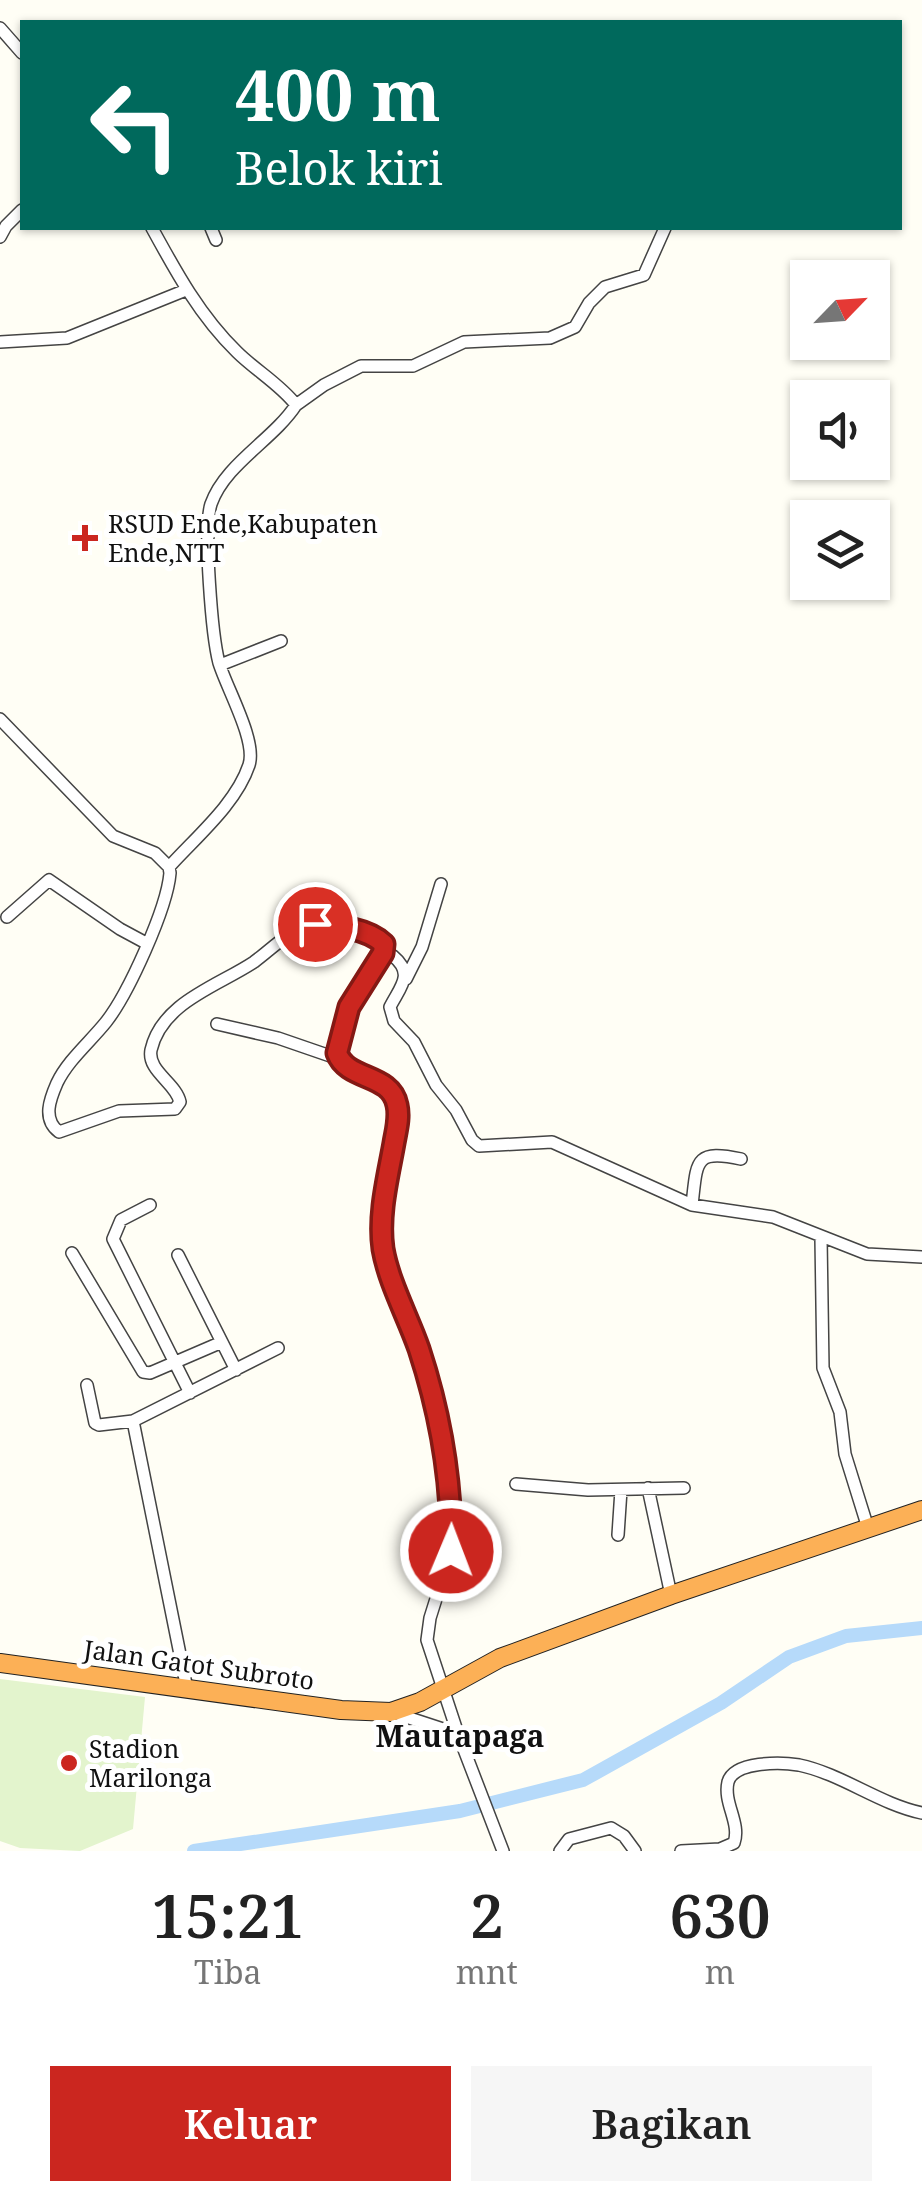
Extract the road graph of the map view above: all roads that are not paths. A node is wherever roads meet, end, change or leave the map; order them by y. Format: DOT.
graph roads {
  1 [pos="0,28"];
  2 [pos="20,52"];
  3 [pos="20,212"];
  4 [pos="153,230"];
  5 [pos="664,230"];
  6 [pos="0,237"];
  7 [pos="186,290"];
  8 [pos="0,342"];
  9 [pos="296,406"];
  10 [pos="281,642"];
  11 [pos="220,665"];
  12 [pos="0,719"];
  13 [pos="169,867"];
  14 [pos="440,884"];
  15 [pos="7,917"];
  16 [pos="146,943"];
  17 [pos="383,953"];
  18 [pos="406,979"];
  19 [pos="217,1024"];
  20 [pos="339,1059"];
  21 [pos="741,1159"];
  22 [pos="150,1205"];
  23 [pos="692,1205"];
  24 [pos="821,1238"];
  25 [pos="72,1254"];
  26 [pos="178,1255"];
  27 [pos="922,1258"];
  28 [pos="222,1342"];
  29 [pos="278,1348"];
  30 [pos="177,1362"];
  31 [pos="236,1370"];
  32 [pos="87,1385"];
  33 [pos="190,1393"];
  34 [pos="132,1421"];
  35 [pos="516,1484"];
  36 [pos="648,1488"];
  37 [pos="684,1488"];
  38 [pos="622,1490"];
  39 [pos="922,1510"];
  40 [pos="868,1528"];
  41 [pos="618,1535"];
  42 [pos="671,1595"];
  43 [pos="0,1662"];
  44 [pos="187,1689"];
  45 [pos="444,1689"];
  46 [pos="391,1712"];
  47 [pos="458,1734"];
  48 [pos="922,1813"];
  49 [pos="733,1848"];
  50 [pos="503,1851"];
  51 [pos="560,1851"];
  52 [pos="636,1851"];
  53 [pos="681,1851"];
  1 -- 2 [label="street"];
  3 -- 6 [label="street"];
  4 -- 7 [label="street"];
  5 -- 9 [label="street"];
  7 -- 8 [label="street"];
  7 -- 9 [label="street"];
  9 -- 11 [label="street"];
  10 -- 11 [label="street"];
  11 -- 13 [label="street"];
  12 -- 13 [label="street"];
  13 -- 16 [label="street"];
  14 -- 18 [label="street"];
  15 -- 16 [label="street"];
  16 -- 17 [label="street"];
  17 -- 18 [label="street"];
  17 -- 20 [label="street"];
  18 -- 23 [label="street"];
  19 -- 20 [label="street"];
  20 -- 45 [label="street"];
  21 -- 23 [label="street"];
  22 -- 30 [label="street"];
  23 -- 24 [label="street"];
  24 -- 27 [label="street"];
  24 -- 40 [label="street"];
  25 -- 30 [label="street"];
  26 -- 28 [label="street"];
  28 -- 30 [label="street"];
  28 -- 31 [label="street"];
  29 -- 31 [label="street"];
  30 -- 33 [label="street"];
  31 -- 33 [label="street"];
  32 -- 34 [label="street"];
  33 -- 34 [label="street"];
  34 -- 44 [label="street"];
  35 -- 38 [label="street"];
  36 -- 37 [label="street"];
  36 -- 38 [label="street"];
  36 -- 42 [label="street"];
  38 -- 41 [label="street"];
  39 -- 40 [label="highway"];
  40 -- 42 [label="highway"];
  42 -- 45 [label="highway"];
  43 -- 44 [label="highway, Jalan Gatot Subroto"];
  44 -- 46 [label="highway, Jalan Gatot Subroto"];
  45 -- 46 [label="highway"];
  45 -- 47 [label="street"];
  46 -- 47 [label="street"];
  47 -- 50 [label="street"];
  48 -- 49 [label="street"];
  49 -- 53 [label="street"];
  51 -- 52 [label="street"];
}
